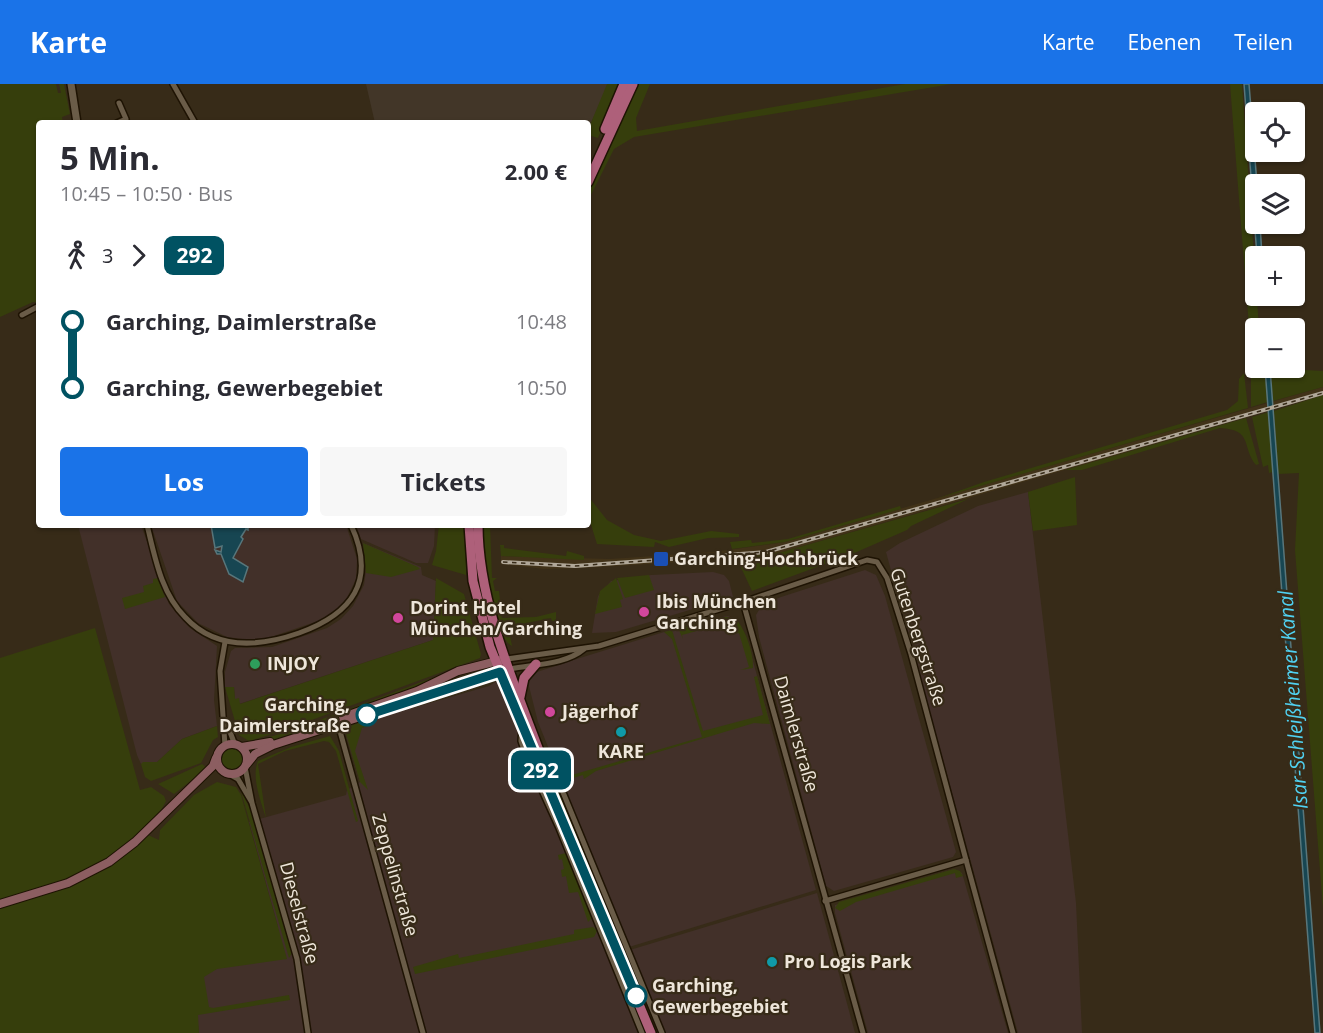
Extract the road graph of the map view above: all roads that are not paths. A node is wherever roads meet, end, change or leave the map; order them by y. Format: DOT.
graph roads {
  1 [pos="71,84"];
  2 [pos="173,84"];
  3 [pos="624,84"];
  4 [pos="633,84"];
  5 [pos="119,103"];
  6 [pos="77,120"];
  7 [pos="124,120"];
  8 [pos="193,120"];
  9 [pos="607,132"];
  10 [pos="601,146"];
  11 [pos="591,163"];
  12 [pos="591,174"];
  13 [pos="36,308"];
  14 [pos="22,315"];
  15 [pos="148,528"];
  16 [pos="352,528"];
  17 [pos="469,528"];
  18 [pos="478,528"];
  19 [pos="743,602"];
  20 [pos="225,642"];
  21 [pos="584,649"];
  22 [pos="507,659"];
  23 [pos="495,661"];
  24 [pos="536,664"];
  25 [pos="510,669"];
  26 [pos="500,672"];
  27 [pos="415,695"];
  28 [pos="520,697"];
  29 [pos="225,720"];
  30 [pos="337,722"];
  31 [pos="522,728"];
  32 [pos="225,746"];
  33 [pos="238,746"];
  34 [pos="538,748"];
  35 [pos="216,758"];
  36 [pos="246,766"];
  37 [pos="226,773"];
  38 [pos="197,782"];
  39 [pos="548,784"];
  40 [pos="252,803"];
  41 [pos="966,860"];
  42 [pos="825,901"];
  43 [pos="0,904"];
  44 [pos="308,1033"];
  45 [pos="423,1033"];
  46 [pos="642,1033"];
  47 [pos="651,1033"];
  48 [pos="662,1033"];
  49 [pos="863,1033"];
  50 [pos="1013,1033"];
  1 -- 6 [label="street"];
  2 -- 8 [label="street"];
  3 -- 9 [label="main road"];
  4 -- 9 [label="main road"];
  5 -- 7 [label="street"];
  9 -- 10 [label="main road"];
  10 -- 11 [label="main road"];
  10 -- 12 [label="main road"];
  13 -- 14 [label="street"];
  15 -- 20 [label="street"];
  16 -- 20 [label="street"];
  17 -- 23 [label="main road"];
  18 -- 22 [label="main road"];
  19 -- 21 [label="street"];
  19 -- 41 [label="street, Gutenbergstraße"];
  19 -- 42 [label="street, Daimlerstraße"];
  20 -- 29 [label="street"];
  21 -- 22 [label="street"];
  21 -- 24 [label="street"];
  22 -- 23 [label="main road"];
  22 -- 25 [label="main road"];
  23 -- 26 [label="main road"];
  23 -- 27 [label="main road"];
  24 -- 25 [label="street"];
  24 -- 28 [label="main road"];
  25 -- 26 [label="main road"];
  25 -- 28 [label="main road"];
  26 -- 27 [label="main road"];
  26 -- 31 [label="main road"];
  27 -- 30 [label="main road"];
  28 -- 34 [label="main road"];
  29 -- 32 [label="street"];
  29 -- 33 [label="street"];
  30 -- 33 [label="main road"];
  30 -- 36 [label="main road"];
  30 -- 45 [label="street, Zeppelinstraße"];
  31 -- 39 [label="main road"];
  31 -- 46 [label="street"];
  32 -- 33 [label="main road"];
  32 -- 35 [label="main road"];
  33 -- 36 [label="main road"];
  34 -- 39 [label="main road"];
  34 -- 48 [label="street"];
  35 -- 37 [label="main road"];
  35 -- 38 [label="main road"];
  36 -- 37 [label="main road"];
  36 -- 40 [label="street, Dieselstraße"];
  37 -- 38 [label="main road"];
  37 -- 40 [label="street, Dieselstraße"];
  38 -- 43 [label="main road"];
  39 -- 47 [label="main road"];
  40 -- 44 [label="street, Dieselstraße"];
  41 -- 42 [label="street"];
  41 -- 50 [label="street, Gutenbergstraße"];
  42 -- 49 [label="street, Daimlerstraße"];
}
